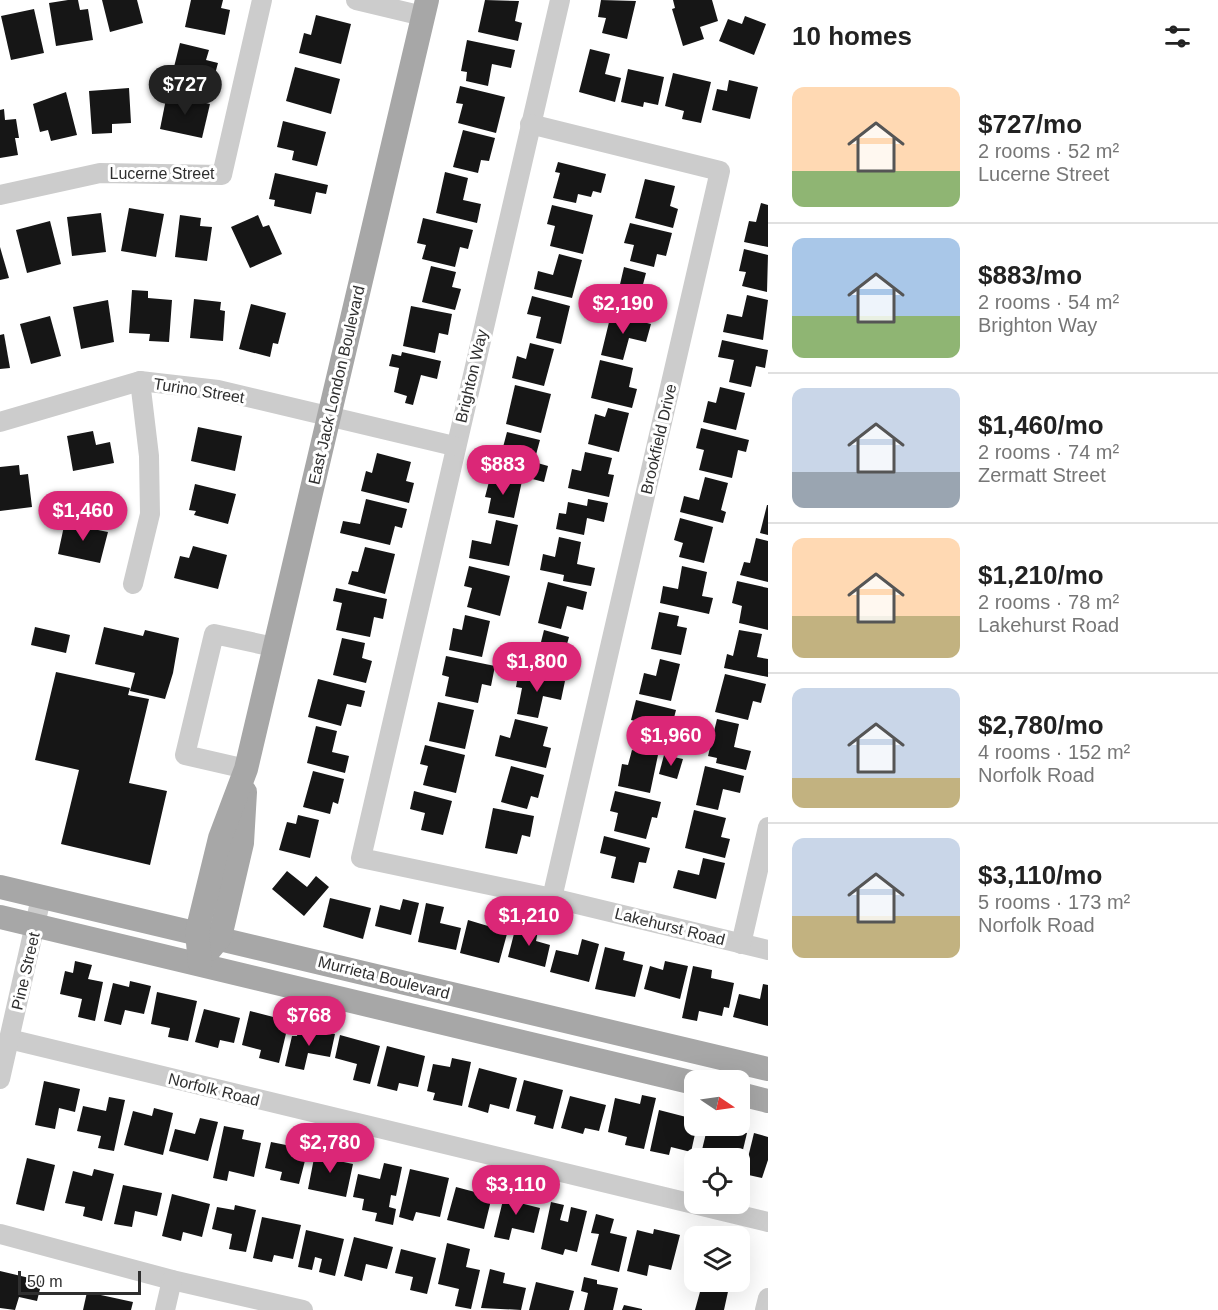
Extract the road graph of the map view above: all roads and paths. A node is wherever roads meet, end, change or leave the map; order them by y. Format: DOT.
graph roads {
  1 [pos="262,0"];
  2 [pos="356,0"];
  3 [pos="560,0"];
  4 [pos="425,8"];
  5 [pos="531,124"];
  6 [pos="0,195"];
  7 [pos="140,381"];
  8 [pos="329,417"];
  9 [pos="0,422"];
  10 [pos="454,446"];
  11 [pos="133,584"];
  12 [pos="274,647"];
  13 [pos="246,769"];
  14 [pos="768,827"];
  15 [pos="361,858"];
  16 [pos="0,887"];
  17 [pos="41,898"];
  18 [pos="552,898"];
  19 [pos="0,917"];
  20 [pos="35,926"];
  21 [pos="208,935"];
  22 [pos="741,944"];
  23 [pos="768,950"];
  24 [pos="200,963"];
  25 [pos="7,1014"];
  26 [pos="9,1039"];
  27 [pos="768,1069"];
  28 [pos="0,1079"];
  29 [pos="684,1081"];
  30 [pos="750,1096"];
  31 [pos="768,1101"];
  32 [pos="768,1222"];
  33 [pos="0,1233"];
  34 [pos="172,1280"];
  35 [pos="768,1298"];
  36 [pos="165,1310"];
  37 [pos="303,1310"];
  38 [pos="765,1310"];
  1 -- 6 [label="street, Lucerne Street"];
  2 -- 4 [label="street"];
  3 -- 5 [label="street, Brighton Way"];
  4 -- 8 [label="main road, East Jack London Boulevard"];
  5 -- 10 [label="street, Brighton Way"];
  5 -- 18 [label="street, Brookfield Drive"];
  7 -- 8 [label="street, Turino Street"];
  7 -- 9 [label="street, Turino Street"];
  7 -- 11 [label="street"];
  8 -- 10 [label="street, Turino Street"];
  8 -- 12 [label="main road, East Jack London Boulevard"];
  10 -- 15 [label="street, Brighton Way"];
  12 -- 13 [label="main road, East Jack London Boulevard"];
  12 -- 13 [label="street"];
  13 -- 21 [label="main road, East Jack London Boulevard"];
  14 -- 22 [label="street"];
  15 -- 18 [label="street, Lakehurst Road"];
  16 -- 17 [label="main road, Murrieta Boulevard"];
  17 -- 20 [label="street, Pine Street"];
  17 -- 21 [label="main road, Murrieta Boulevard"];
  18 -- 22 [label="street, Lakehurst Road"];
  19 -- 20 [label="main road, Murrieta Boulevard"];
  20 -- 24 [label="main road, Murrieta Boulevard"];
  20 -- 25 [label="street, Pine Street"];
  21 -- 24 [label="main road, East Jack London Boulevard"];
  21 -- 27 [label="main road, Murrieta Boulevard"];
  22 -- 23 [label="street, Lakehurst Road"];
  24 -- 29 [label="main road, Murrieta Boulevard"];
  25 -- 26 [label="street, Pine Street"];
  26 -- 28 [label="street, Pine Street"];
  26 -- 32 [label="street, Norfolk Road"];
  30 -- 31 [label="main road"];
  33 -- 34 [label="street"];
  34 -- 36 [label="street"];
  34 -- 37 [label="street"];
  35 -- 38 [label="street"];
}
